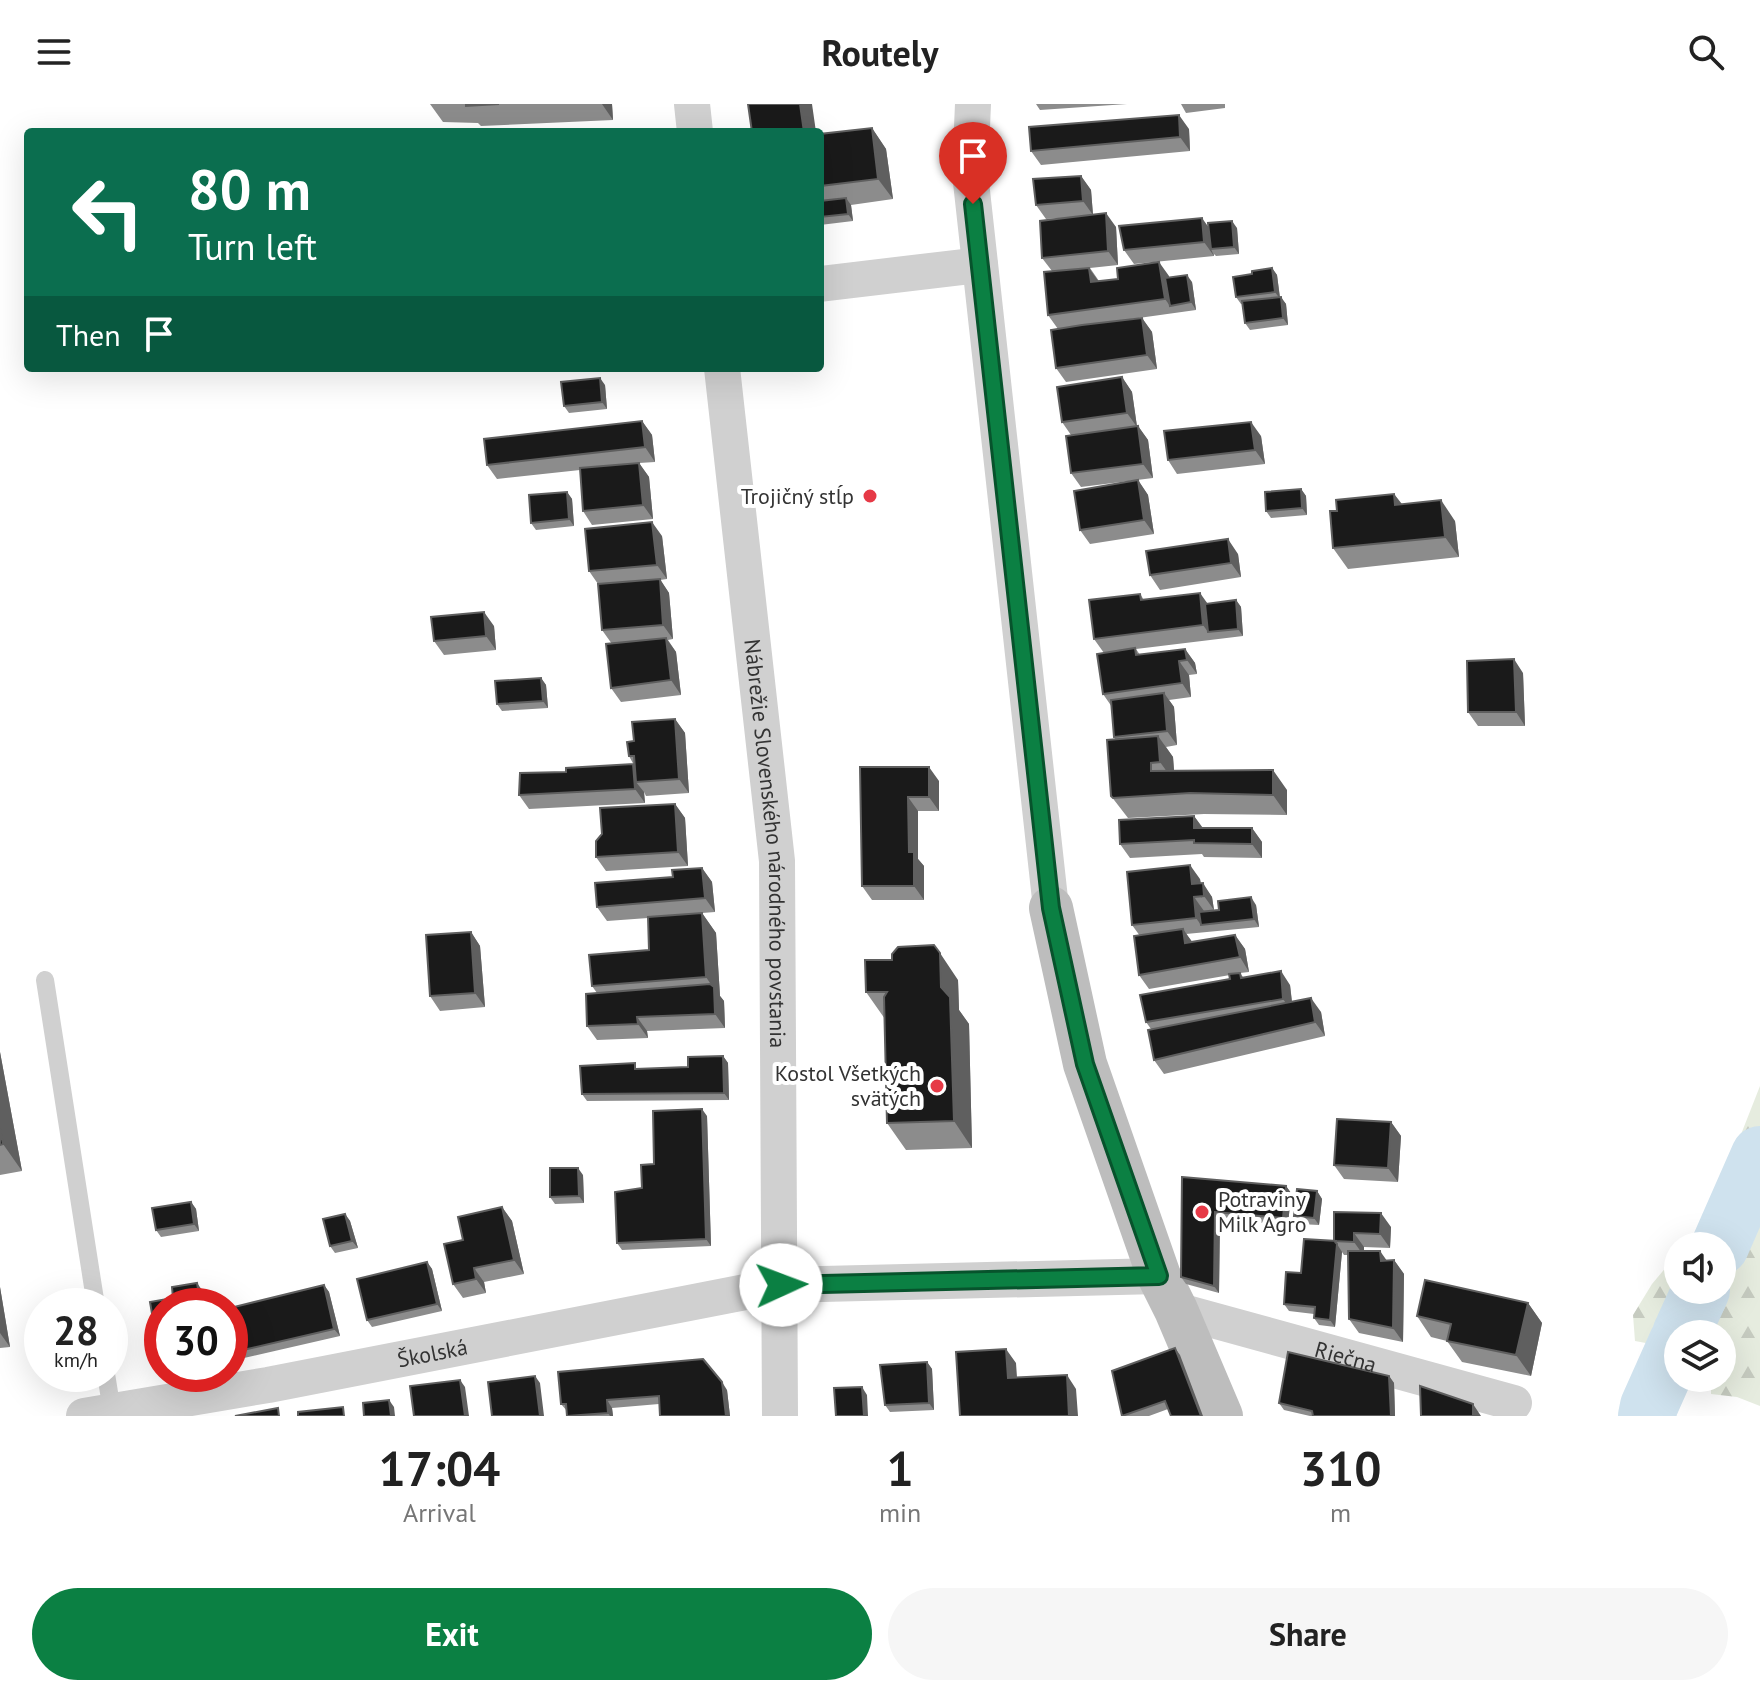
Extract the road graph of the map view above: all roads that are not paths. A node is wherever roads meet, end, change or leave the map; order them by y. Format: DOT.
graph roads {
  1 [pos="692,104"];
  2 [pos="973,104"];
  3 [pos="695,128"];
  4 [pos="980,265"];
  5 [pos="824,284"];
  6 [pos="722,372"];
  7 [pos="1051,908"];
  8 [pos="45,980"];
  9 [pos="781,1285"];
  10 [pos="93,1288"];
  11 [pos="1168,1293"];
  12 [pos="102,1392"];
  13 [pos="1514,1403"];
  14 [pos="98,1414"];
  15 [pos="780,1416"];
  16 [pos="1221,1416"];
  1 -- 3 [label="street"];
  2 -- 4 [label="street"];
  4 -- 5 [label="street"];
  4 -- 7 [label="street"];
  6 -- 9 [label="street, Nábrežie Slovenského národného povstania"];
  7 -- 11 [label="street"];
  8 -- 10 [label="lane"];
  9 -- 11 [label="street"];
  9 -- 14 [label="street, Školská"];
  9 -- 15 [label="street, Nábrežie Slovenského národného povstania"];
  11 -- 13 [label="street, Riečna"];
  11 -- 16 [label="street"];
  12 -- 14 [label="lane"];
}
